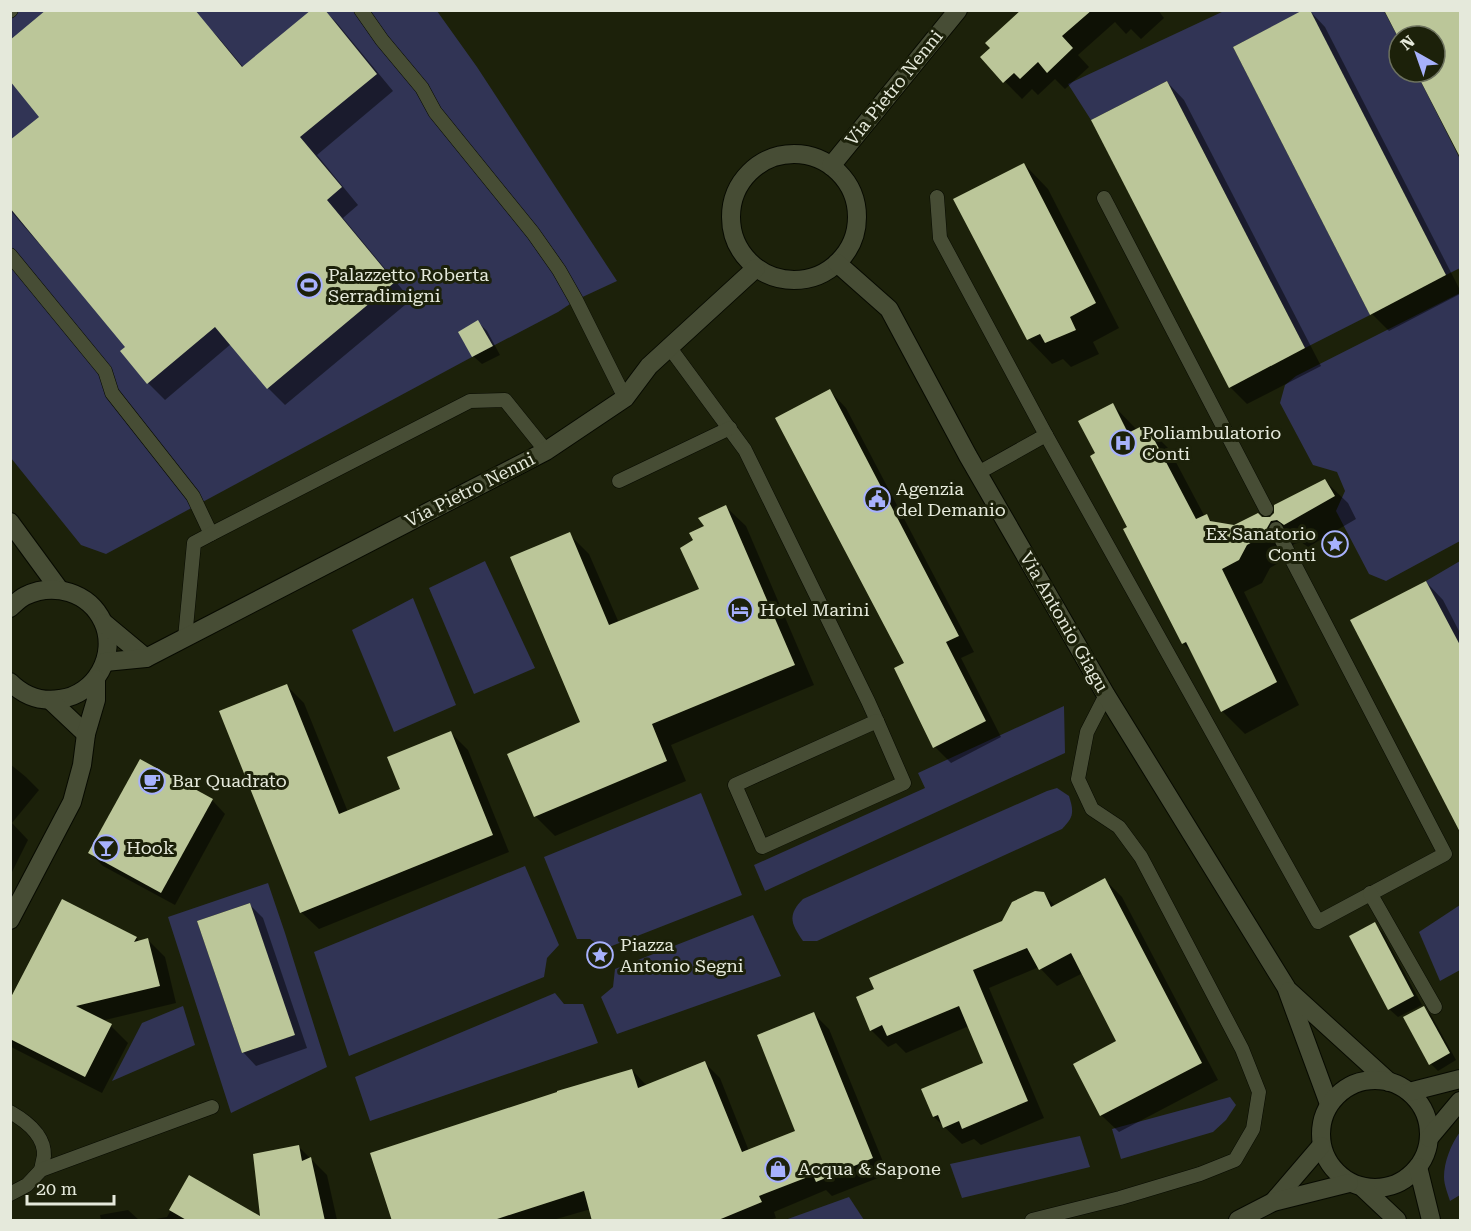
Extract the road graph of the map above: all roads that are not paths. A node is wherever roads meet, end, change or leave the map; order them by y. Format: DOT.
graph roads {
  1 [pos="362,10"];
  2 [pos="958,10"];
  3 [pos="831,166"];
  4 [pos="937,197"];
  5 [pos="1104,198"];
  6 [pos="10,255"];
  7 [pos="837,263"];
  8 [pos="756,268"];
  9 [pos="670,348"];
  10 [pos="625,398"];
  11 [pos="730,428"];
  12 [pos="1046,435"];
  13 [pos="546,451"];
  14 [pos="978,473"];
  15 [pos="619,481"];
  16 [pos="1266,510"];
  17 [pos="10,522"];
  18 [pos="1276,529"];
  19 [pos="211,534"];
  20 [pos="59,589"];
  21 [pos="10,608"];
  22 [pos="104,623"];
  23 [pos="185,638"];
  24 [pos="146,658"];
  25 [pos="105,662"];
  26 [pos="96,679"];
  27 [pos="10,682"];
  28 [pos="1106,695"];
  29 [pos="51,701"];
  30 [pos="877,721"];
  31 [pos="86,734"];
  32 [pos="1371,893"];
  33 [pos="10,920"];
  34 [pos="1286,987"];
  35 [pos="1436,1007"];
  36 [pos="1461,1078"];
  37 [pos="1389,1082"];
  38 [pos="1409,1092"];
  39 [pos="1461,1101"];
  40 [pos="1329,1104"];
  41 [pos="212,1107"];
  42 [pos="10,1112"];
  43 [pos="1429,1138"];
  44 [pos="1321,1146"];
  45 [pos="1418,1167"];
  46 [pos="41,1170"];
  47 [pos="1356,1185"];
  48 [pos="10,1194"];
  49 [pos="1273,1202"];
  50 [pos="1032,1221"];
  51 [pos="1238,1221"];
  52 [pos="1397,1221"];
  53 [pos="1431,1221"];
  1 -- 10 [label="lane"];
  2 -- 3 [label="street, Via Pietro Nenni"];
  3 -- 7 [label="street"];
  3 -- 8 [label="street"];
  4 -- 12 [label="lane"];
  5 -- 16 [label="lane"];
  6 -- 19 [label="lane"];
  7 -- 8 [label="street"];
  7 -- 14 [label="street, Via Antonio Giagu"];
  8 -- 9 [label="street, Via Pietro Nenni"];
  9 -- 10 [label="street, Via Pietro Nenni"];
  9 -- 11 [label="lane"];
  10 -- 13 [label="street, Via Pietro Nenni"];
  11 -- 15 [label="lane"];
  11 -- 30 [label="lane"];
  12 -- 14 [label="lane"];
  12 -- 32 [label="lane"];
  13 -- 19 [label="lane"];
  13 -- 23 [label="street, Via Pietro Nenni"];
  14 -- 28 [label="street, Via Antonio Giagu"];
  17 -- 20 [label="street"];
  18 -- 32 [label="lane"];
  19 -- 23 [label="lane"];
  20 -- 21 [label="street"];
  20 -- 22 [label="street"];
  22 -- 24 [label="street"];
  22 -- 25 [label="street"];
  23 -- 24 [label="street, Via Pietro Nenni"];
  24 -- 25 [label="street, Via Pietro Nenni"];
  25 -- 26 [label="street"];
  26 -- 29 [label="street"];
  26 -- 31 [label="street"];
  27 -- 29 [label="street"];
  28 -- 34 [label="street, Via Antonio Giagu"];
  28 -- 50 [label="lane"];
  29 -- 31 [label="street"];
  30 -- 30 [label="lane"];
  31 -- 33 [label="street"];
  32 -- 35 [label="lane"];
  34 -- 37 [label="street, Via Antonio Giagu"];
  34 -- 40 [label="street, Via Antonio Giagu"];
  36 -- 38 [label="street"];
  37 -- 38 [label="street"];
  37 -- 40 [label="street"];
  38 -- 43 [label="street"];
  39 -- 43 [label="street"];
  40 -- 44 [label="street"];
  41 -- 46 [label="lane"];
  42 -- 46 [label="lane"];
  43 -- 45 [label="street"];
  44 -- 47 [label="street"];
  44 -- 49 [label="street"];
  45 -- 47 [label="street"];
  45 -- 53 [label="street"];
  46 -- 48 [label="lane"];
  47 -- 49 [label="street"];
  47 -- 52 [label="street"];
  49 -- 51 [label="street"];
}
